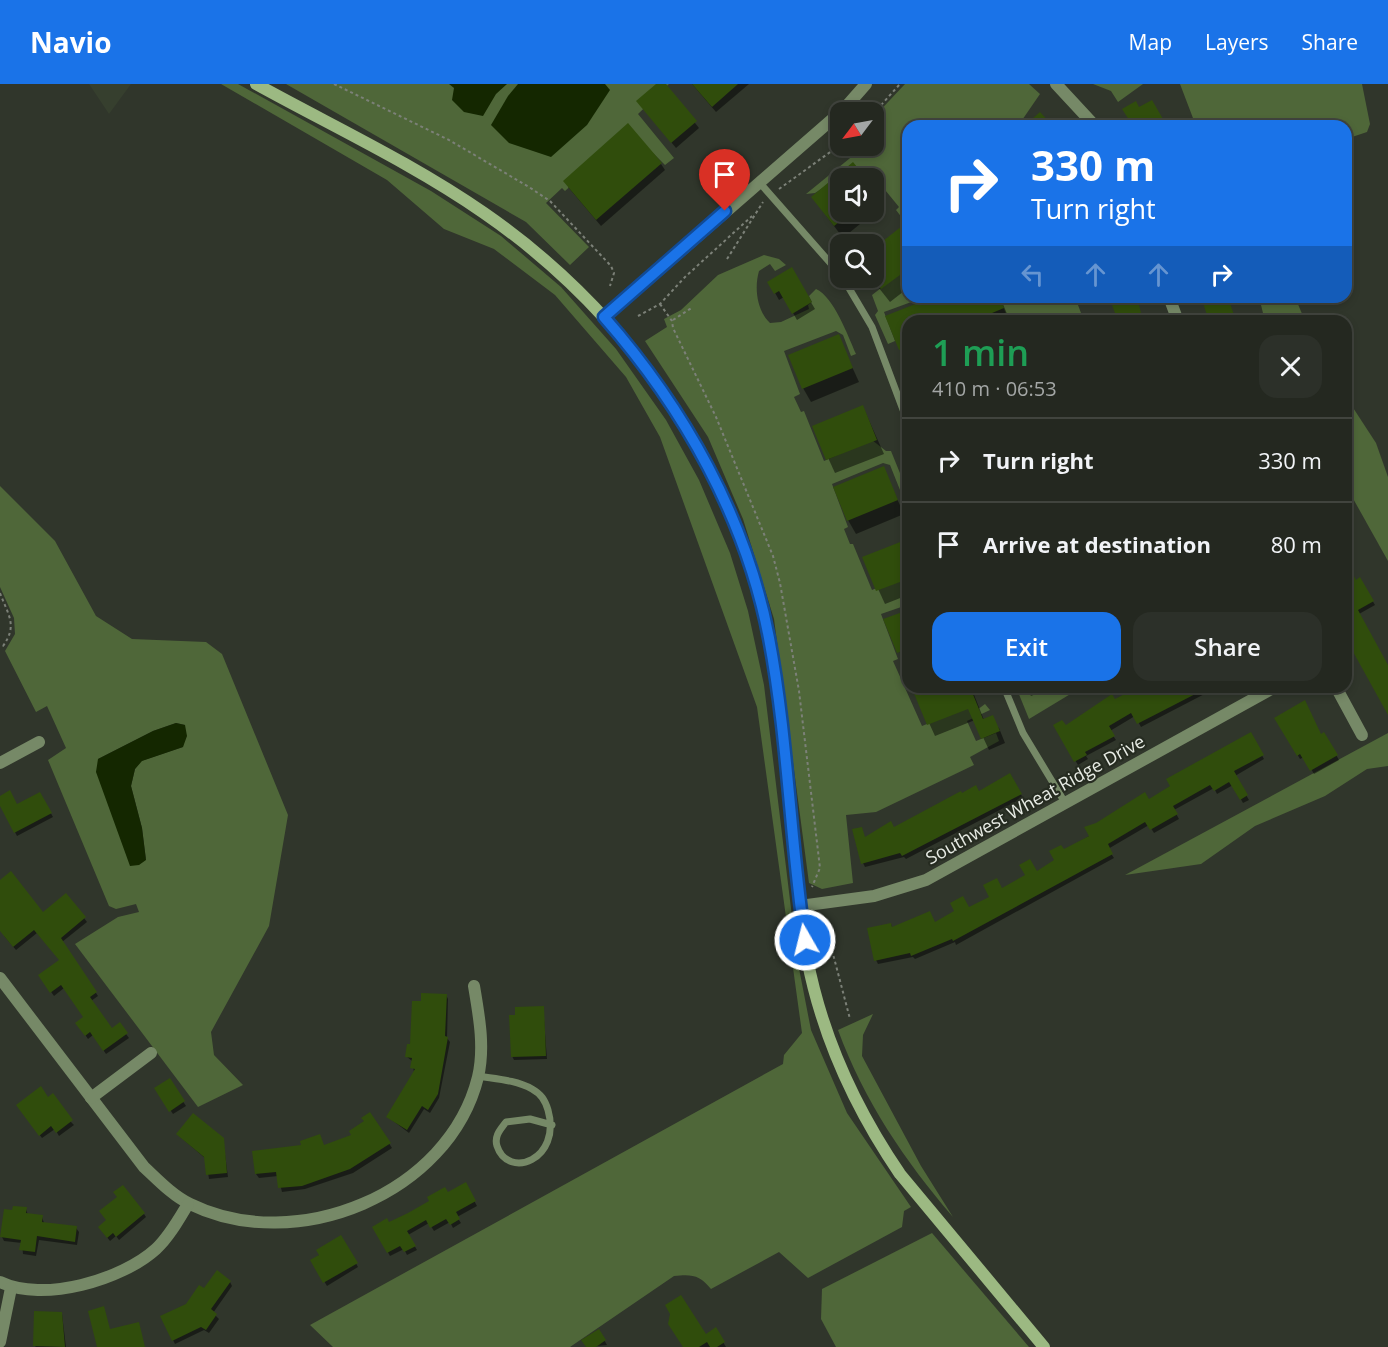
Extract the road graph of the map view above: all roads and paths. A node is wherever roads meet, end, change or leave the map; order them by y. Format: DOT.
graph roads {
  1 [pos="256,84"];
  2 [pos="334,84"];
  3 [pos="866,84"];
  4 [pos="900,84"];
  5 [pos="1056,84"];
  6 [pos="884,102"];
  7 [pos="1089,120"];
  8 [pos="830,152"];
  9 [pos="759,182"];
  10 [pos="770,196"];
  11 [pos="752,216"];
  12 [pos="727,260"];
  13 [pos="830,264"];
  14 [pos="610,286"];
  15 [pos="848,288"];
  16 [pos="693,307"];
  17 [pos="638,316"];
  18 [pos="604,317"];
  19 [pos="672,321"];
  20 [pos="902,407"];
  21 [pos="0,593"];
  22 [pos="0,646"];
  23 [pos="1006,693"];
  24 [pos="1264,693"];
  25 [pos="1339,693"];
  26 [pos="1362,735"];
  27 [pos="39,742"];
  28 [pos="0,763"];
  29 [pos="1064,801"];
  30 [pos="800,906"];
  31 [pos="816,919"];
  32 [pos="0,978"];
  33 [pos="474,986"];
  34 [pos="850,1019"];
  35 [pos="151,1053"];
  36 [pos="478,1076"];
  37 [pos="91,1098"];
  38 [pos="552,1125"];
  39 [pos="188,1204"];
  40 [pos="6,1285"];
  41 [pos="0,1342"];
  42 [pos="1044,1347"];
  1 -- 18 [label="main road"];
  2 -- 14 [label="path"];
  3 -- 9 [label="street"];
  4 -- 6 [label="path"];
  5 -- 7 [label="street"];
  8 -- 10 [label="path"];
  9 -- 10 [label="lane"];
  9 -- 18 [label="street"];
  10 -- 11 [label="path"];
  10 -- 13 [label="lane"];
  11 -- 12 [label="path"];
  11 -- 17 [label="path"];
  15 -- 20 [label="lane"];
  16 -- 19 [label="path"];
  18 -- 30 [label="main road"];
  21 -- 22 [label="path"];
  23 -- 29 [label="lane"];
  24 -- 29 [label="street, Southwest Wheat Ridge Drive"];
  25 -- 26 [label="street"];
  27 -- 28 [label="street"];
  29 -- 30 [label="street, Southwest Wheat Ridge Drive"];
  30 -- 42 [label="main road"];
  31 -- 34 [label="path"];
  32 -- 37 [label="street"];
  33 -- 36 [label="street"];
  35 -- 37 [label="street"];
  36 -- 38 [label="lane"];
  36 -- 39 [label="street"];
  37 -- 39 [label="street"];
  38 -- 38 [label="lane"];
  39 -- 40 [label="street"];
  40 -- 41 [label="street"];
}
